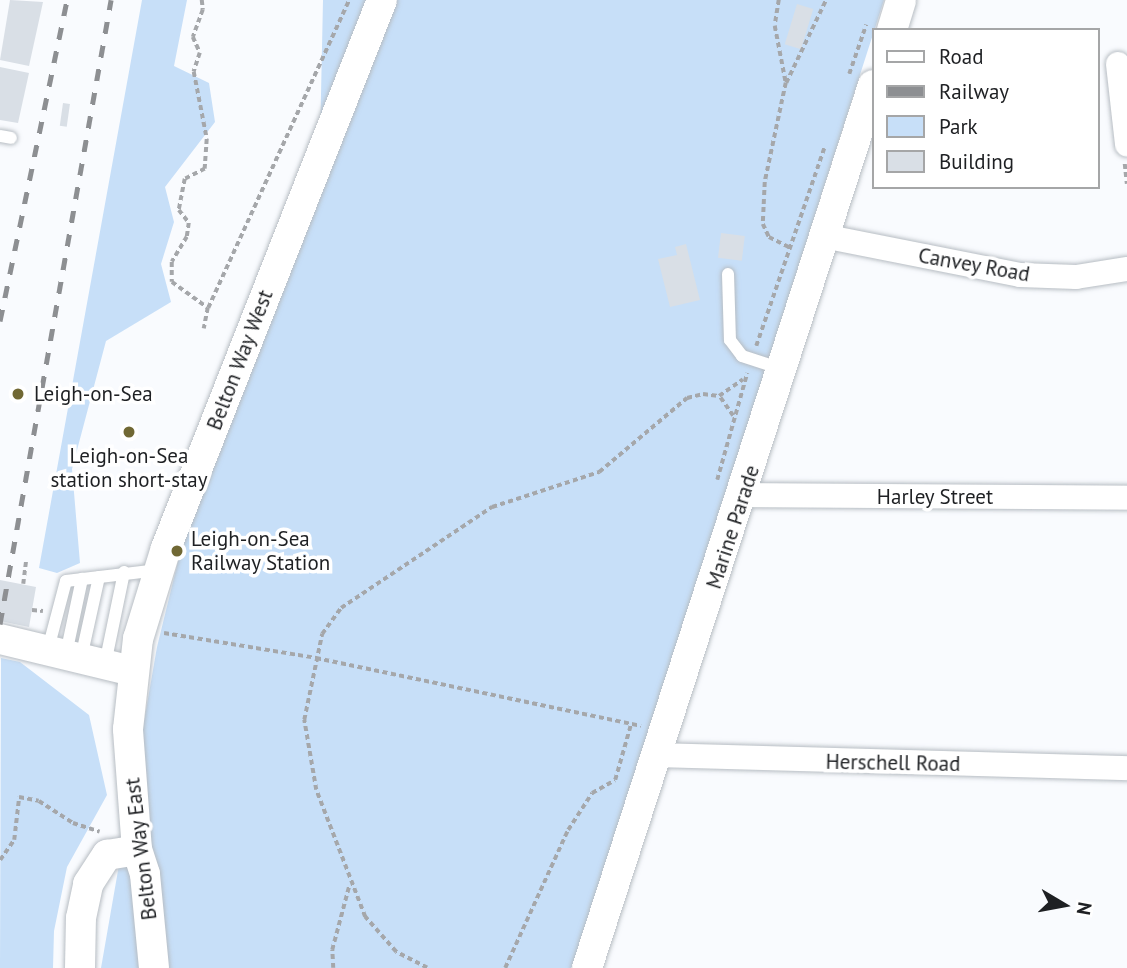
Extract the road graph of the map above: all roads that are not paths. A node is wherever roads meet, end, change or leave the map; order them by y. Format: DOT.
graph roads {
  1 [pos="901,0"];
  2 [pos="377,4"];
  3 [pos="892,28"];
  4 [pos="1118,64"];
  5 [pos="872,88"];
  6 [pos="1127,144"];
  7 [pos="820,246"];
  8 [pos="1127,270"];
  9 [pos="728,274"];
  10 [pos="782,369"];
  11 [pos="743,495"];
  12 [pos="1127,498"];
  13 [pos="158,569"];
  14 [pos="124,572"];
  15 [pos="99,576"];
  16 [pos="0,639"];
  17 [pos="78,657"];
  18 [pos="128,729"];
  19 [pos="657,741"];
  20 [pos="1127,768"];
  21 [pos="137,850"];
  22 [pos="80,968"];
  23 [pos="154,968"];
  24 [pos="587,968"];
  1 -- 3 [label="street"];
  2 -- 13 [label="street, Belton Way West"];
  4 -- 6 [label="street"];
  5 -- 7 [label="street, Marine Parade"];
  7 -- 8 [label="street, Canvey Road"];
  7 -- 10 [label="street, Marine Parade"];
  9 -- 10 [label="lane"];
  10 -- 11 [label="street, Marine Parade"];
  11 -- 12 [label="street, Harley Street"];
  11 -- 19 [label="street, Marine Parade"];
  13 -- 14 [label="lane"];
  13 -- 17 [label="street, Belton Way West"];
  14 -- 15 [label="lane"];
  14 -- 17 [label="lane"];
  15 -- 17 [label="lane"];
  15 -- 17 [label="lane"];
  16 -- 17 [label="street"];
  17 -- 18 [label="street, Belton Way West"];
  18 -- 21 [label="street, Belton Way East"];
  19 -- 20 [label="street, Herschell Road"];
  19 -- 24 [label="street, Marine Parade"];
  21 -- 22 [label="street"];
  21 -- 23 [label="street, Belton Way East"];
}
